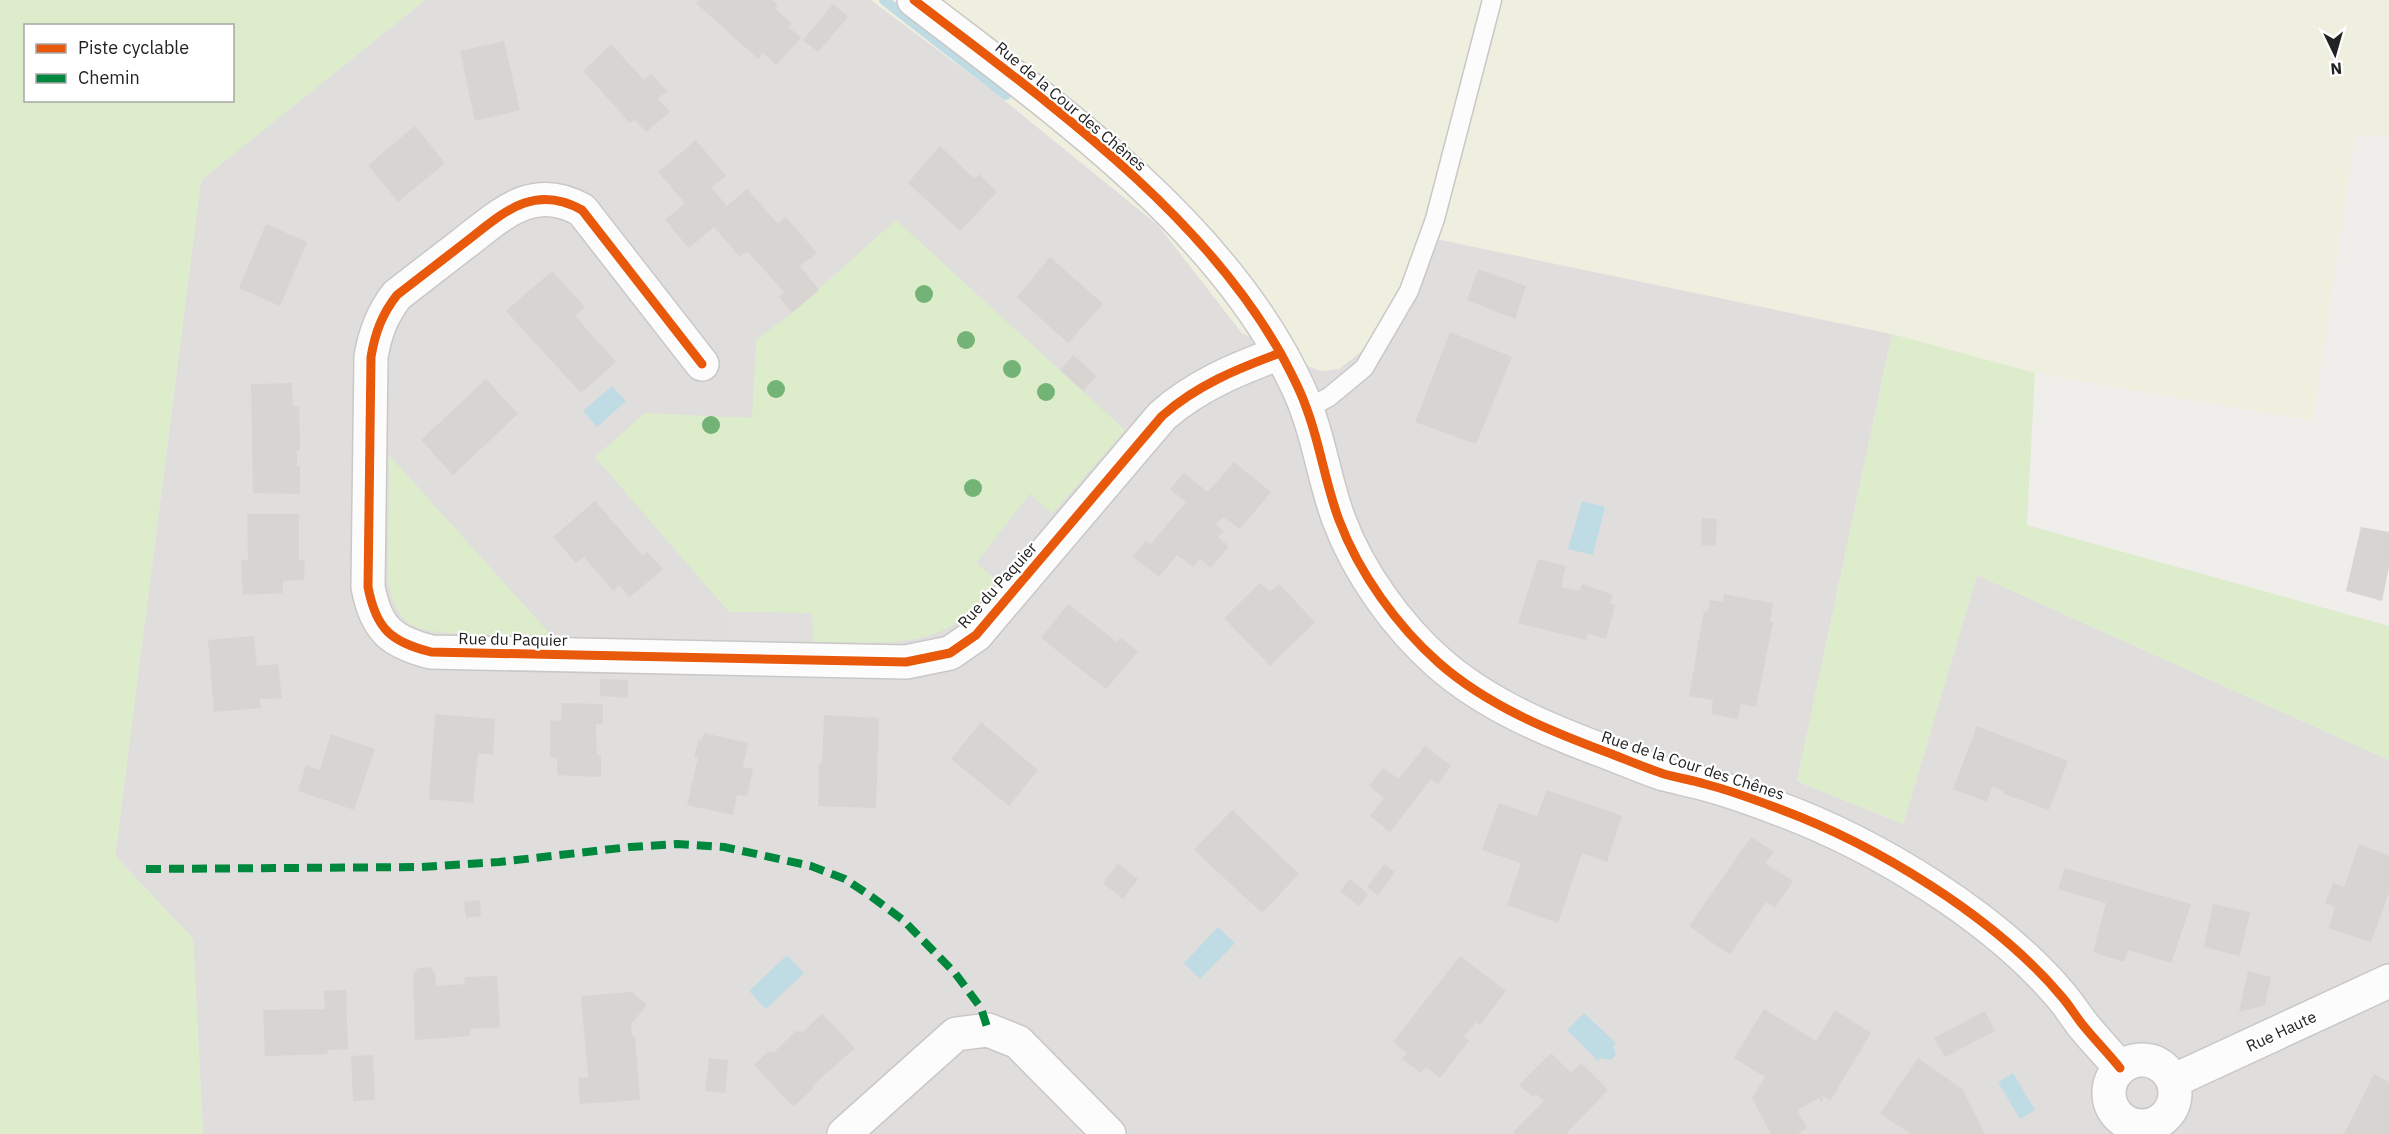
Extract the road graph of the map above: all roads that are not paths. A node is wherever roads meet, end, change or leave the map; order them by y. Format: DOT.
graph roads {
  1 [pos="914,0"];
  2 [pos="1492,0"];
  3 [pos="1280,353"];
  4 [pos="702,364"];
  5 [pos="1307,409"];
  6 [pos="2389,981"];
  7 [pos="2121,1068"];
  8 [pos="2172,1081"];
  9 [pos="2131,1129"];
  10 [pos="844,1134"];
  11 [pos="1109,1134"];
  1 -- 3 [label="street, Rue de la Cour des Chênes"];
  2 -- 5 [label="lane"];
  3 -- 4 [label="street, Rue du Paquier"];
  3 -- 5 [label="street, Rue de la Cour des Chênes"];
  5 -- 7 [label="street, Rue de la Cour des Chênes"];
  6 -- 8 [label="street, Rue Haute"];
  7 -- 8 [label="street"];
  7 -- 9 [label="street"];
  8 -- 9 [label="street"];
  10 -- 11 [label="street"];
}
